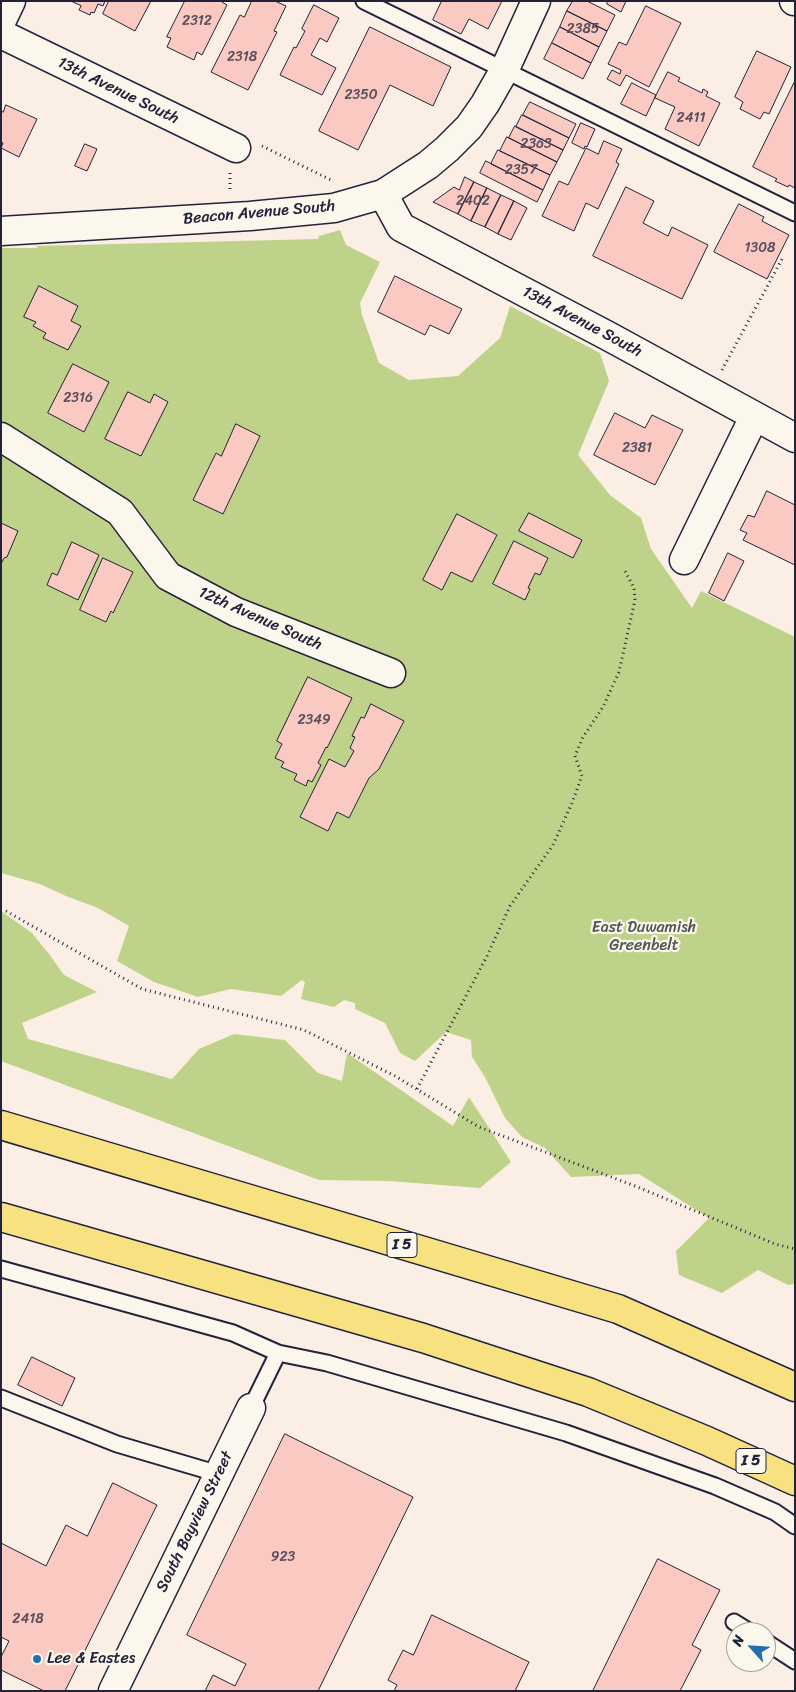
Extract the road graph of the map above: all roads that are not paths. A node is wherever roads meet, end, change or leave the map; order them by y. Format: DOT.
graph roads {
  1 [pos="12,1"];
  2 [pos="364,1"];
  3 [pos="536,1"];
  4 [pos="1,22"];
  5 [pos="1,34"];
  6 [pos="505,69"];
  7 [pos="242,155"];
  8 [pos="383,194"];
  9 [pos="795,213"];
  10 [pos="1,231"];
  11 [pos="754,417"];
  12 [pos="1,437"];
  13 [pos="795,438"];
  14 [pos="684,560"];
  15 [pos="391,673"];
  16 [pos="1,1125"];
  17 [pos="1,1217"];
  18 [pos="1,1268"];
  19 [pos="278,1353"];
  20 [pos="795,1387"];
  21 [pos="1,1398"];
  22 [pos="251,1408"];
  23 [pos="707,1441"];
  24 [pos="219,1474"];
  25 [pos="795,1481"];
  26 [pos="795,1491"];
  27 [pos="795,1526"];
  28 [pos="776,1648"];
  29 [pos="795,1660"];
  30 [pos="113,1691"];
  1 -- 4 [label="street"];
  2 -- 6 [label="lane"];
  3 -- 6 [label="street, Beacon Avenue South"];
  5 -- 7 [label="street, 13th Avenue South"];
  6 -- 8 [label="street, Beacon Avenue South"];
  6 -- 9 [label="lane"];
  8 -- 10 [label="street, Beacon Avenue South"];
  8 -- 11 [label="street, 13th Avenue South"];
  11 -- 13 [label="street, 13th Avenue South"];
  11 -- 14 [label="street"];
  12 -- 15 [label="street, 12th Avenue South"];
  16 -- 20 [label="highway, I 5"];
  17 -- 23 [label="highway, I 5"];
  18 -- 19 [label="lane"];
  19 -- 22 [label="lane, South Bayview Street"];
  19 -- 27 [label="lane"];
  21 -- 24 [label="lane"];
  22 -- 24 [label="street, South Bayview Street"];
  23 -- 25 [label="highway, I 5"];
  23 -- 26 [label="highway"];
  24 -- 30 [label="street, South Bayview Street"];
  28 -- 29 [label="lane"];
}
